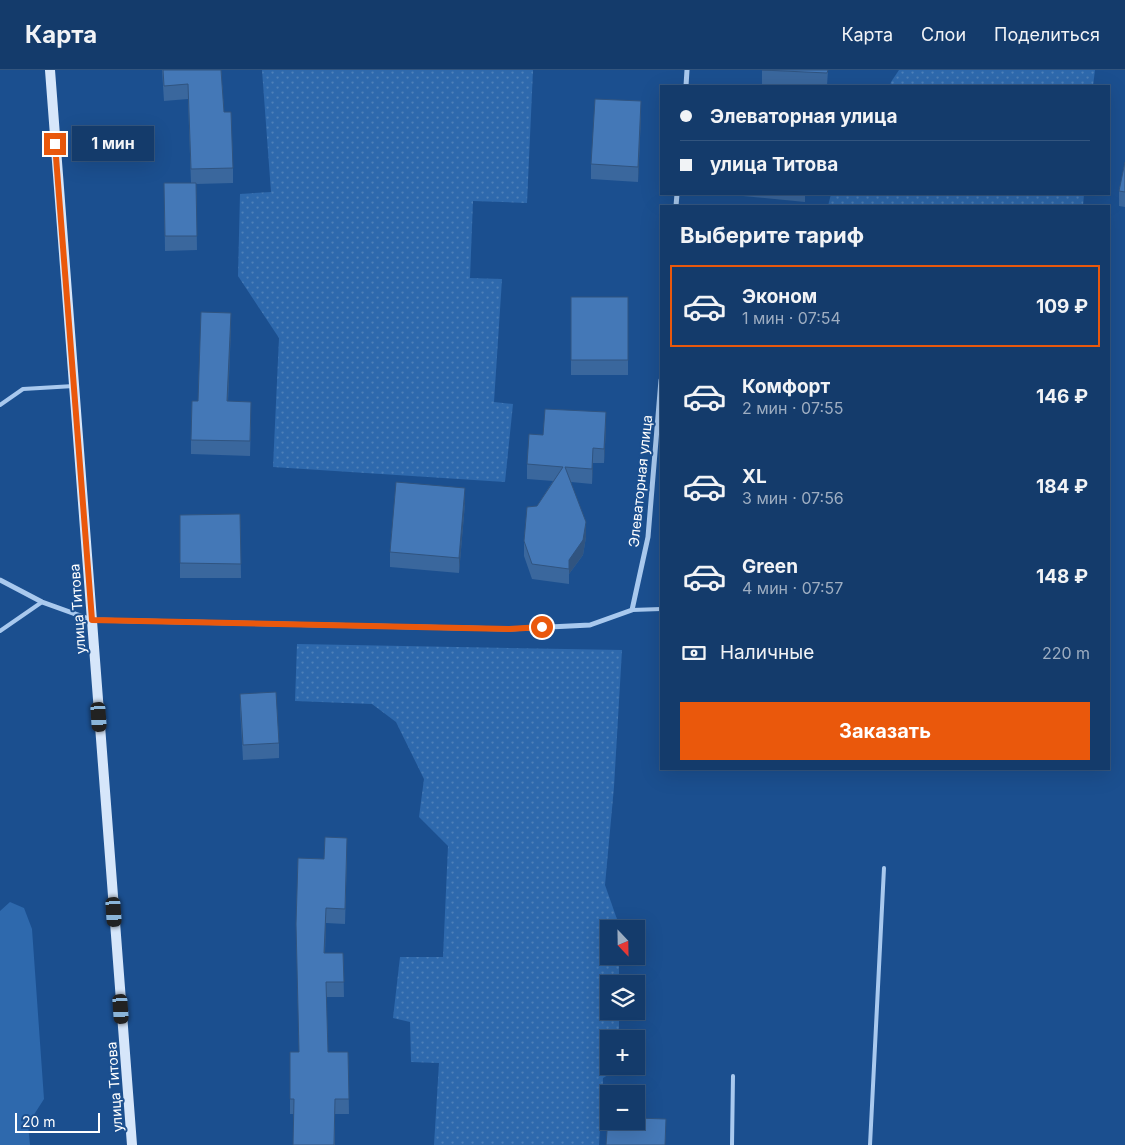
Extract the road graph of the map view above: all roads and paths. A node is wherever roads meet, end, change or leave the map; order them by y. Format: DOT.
graph roads {
  1 [pos="50,70"];
  2 [pos="687,70"];
  3 [pos="686,85"];
  4 [pos="74,386"];
  5 [pos="660,392"];
  6 [pos="0,405"];
  7 [pos="0,580"];
  8 [pos="42,602"];
  9 [pos="660,609"];
  10 [pos="632,610"];
  11 [pos="92,620"];
  12 [pos="0,631"];
  13 [pos="884,868"];
  14 [pos="733,1076"];
  15 [pos="132,1145"];
  16 [pos="732,1145"];
  17 [pos="870,1145"];
  1 -- 4 [label="main road, улица Титова"];
  2 -- 3 [label="street"];
  4 -- 6 [label="lane"];
  4 -- 11 [label="main road, улица Титова"];
  5 -- 10 [label="street, Элеваторная улица"];
  7 -- 8 [label="street"];
  8 -- 11 [label="street"];
  8 -- 12 [label="lane"];
  9 -- 10 [label="lane"];
  10 -- 11 [label="street"];
  11 -- 15 [label="main road, улица Титова"];
  13 -- 17 [label="lane"];
  14 -- 16 [label="lane"];
}
